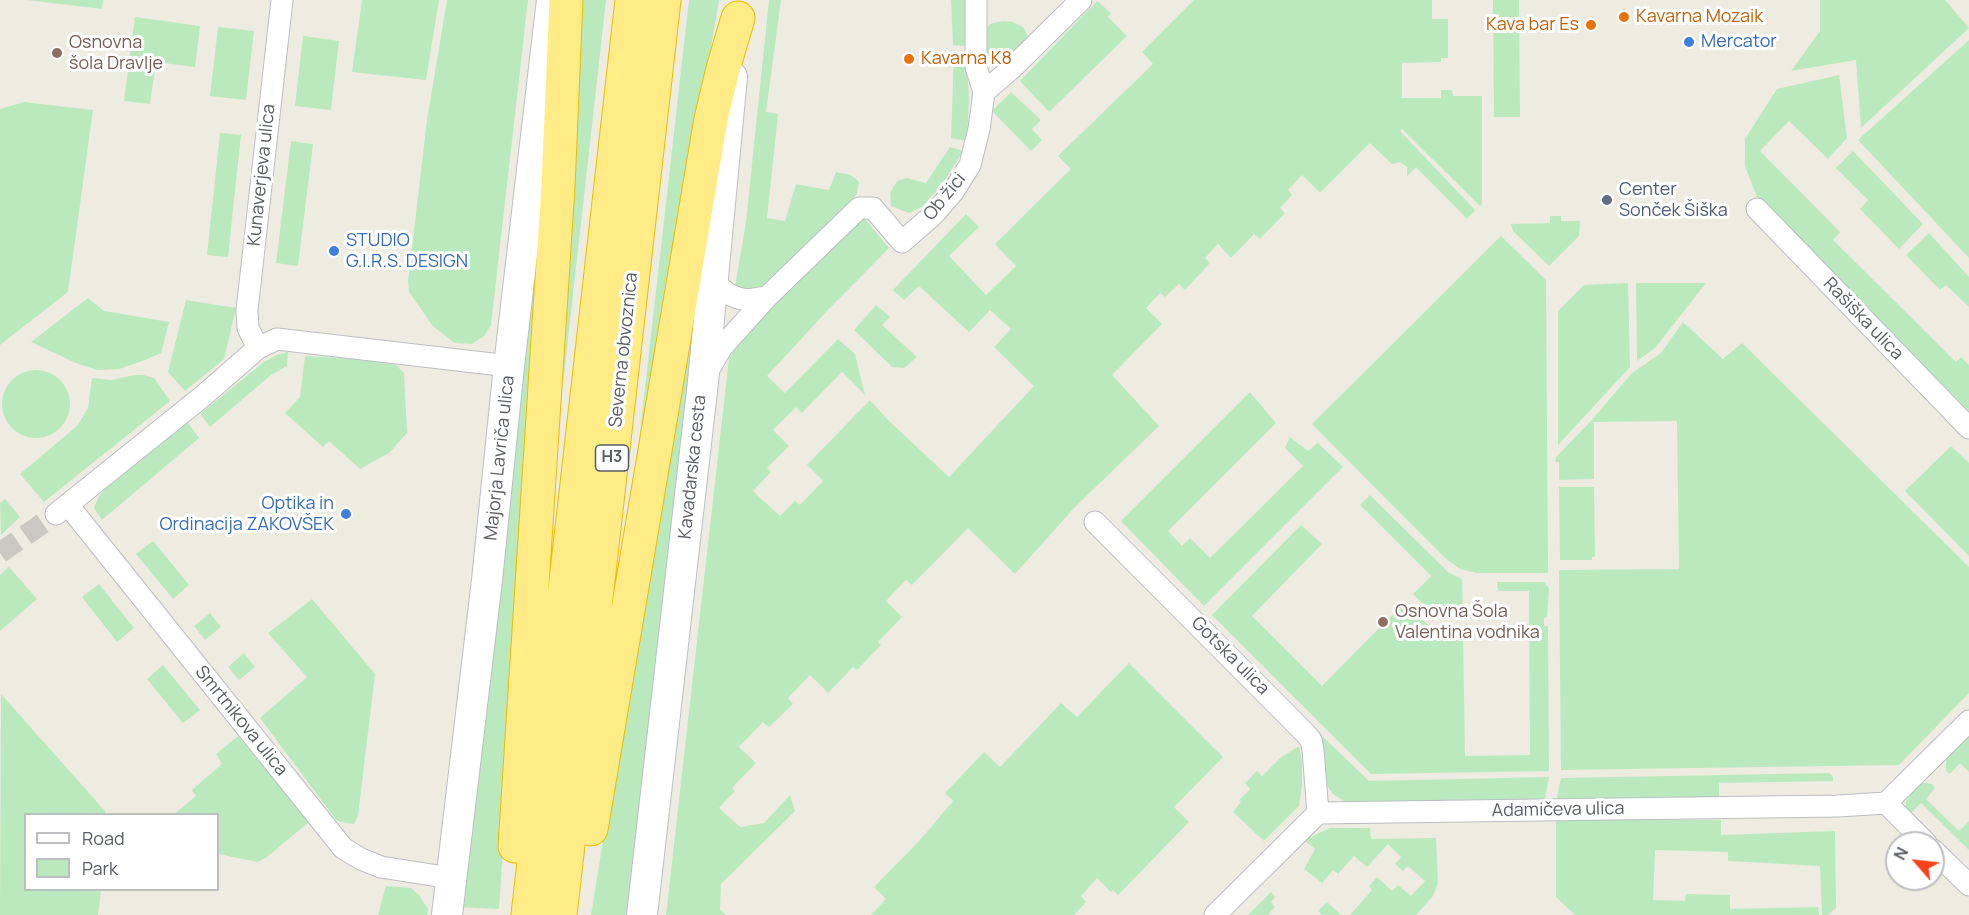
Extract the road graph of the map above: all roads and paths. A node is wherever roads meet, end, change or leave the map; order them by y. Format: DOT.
graph roads {
  1 [pos="282,0"];
  2 [pos="552,0"];
  3 [pos="566,0"];
  4 [pos="632,0"];
  5 [pos="664,0"];
  6 [pos="976,0"];
  7 [pos="1081,0"];
  8 [pos="738,18"];
  9 [pos="984,92"];
  10 [pos="1757,209"];
  11 [pos="713,274"];
  12 [pos="767,297"];
  13 [pos="258,348"];
  14 [pos="509,366"];
  15 [pos="703,382"];
  16 [pos="1969,428"];
  17 [pos="1095,522"];
  18 [pos="1969,721"];
  19 [pos="1886,803"];
  20 [pos="1318,813"];
  21 [pos="1914,831"];
  22 [pos="1945,862"];
  23 [pos="451,878"];
  24 [pos="1969,885"];
  25 [pos="447,915"];
  26 [pos="510,915"];
  27 [pos="528,915"];
  28 [pos="560,915"];
  29 [pos="567,915"];
  30 [pos="642,915"];
  31 [pos="1215,915"];
  1 -- 13 [label="street, Kunaverjeva ulica"];
  2 -- 14 [label="street, Majorja Lavriča ulica"];
  3 -- 26 [label="highway"];
  4 -- 27 [label="highway, Severna obvoznica / H3"];
  5 -- 28 [label="highway, Severna obvoznica / H3"];
  6 -- 9 [label="street"];
  7 -- 9 [label="street"];
  8 -- 11 [label="street, Kavadarska cesta"];
  8 -- 29 [label="highway"];
  9 -- 12 [label="street, Ob žici"];
  10 -- 16 [label="street, Rašiška ulica"];
  11 -- 12 [label="street"];
  11 -- 15 [label="street, Kavadarska cesta"];
  12 -- 15 [label="street, Ob žici"];
  13 -- 14 [label="street"];
  13 -- 23 [label="street, Smrtnikova ulica"];
  14 -- 23 [label="street, Majorja Lavriča ulica"];
  15 -- 30 [label="street, Kavadarska cesta"];
  17 -- 20 [label="street, Gotska ulica"];
  18 -- 19 [label="street"];
  19 -- 20 [label="street, Adamičeva ulica"];
  19 -- 21 [label="street"];
  20 -- 31 [label="street"];
  22 -- 24 [label="street"];
  23 -- 25 [label="street, Majorja Lavriča ulica"];
}
